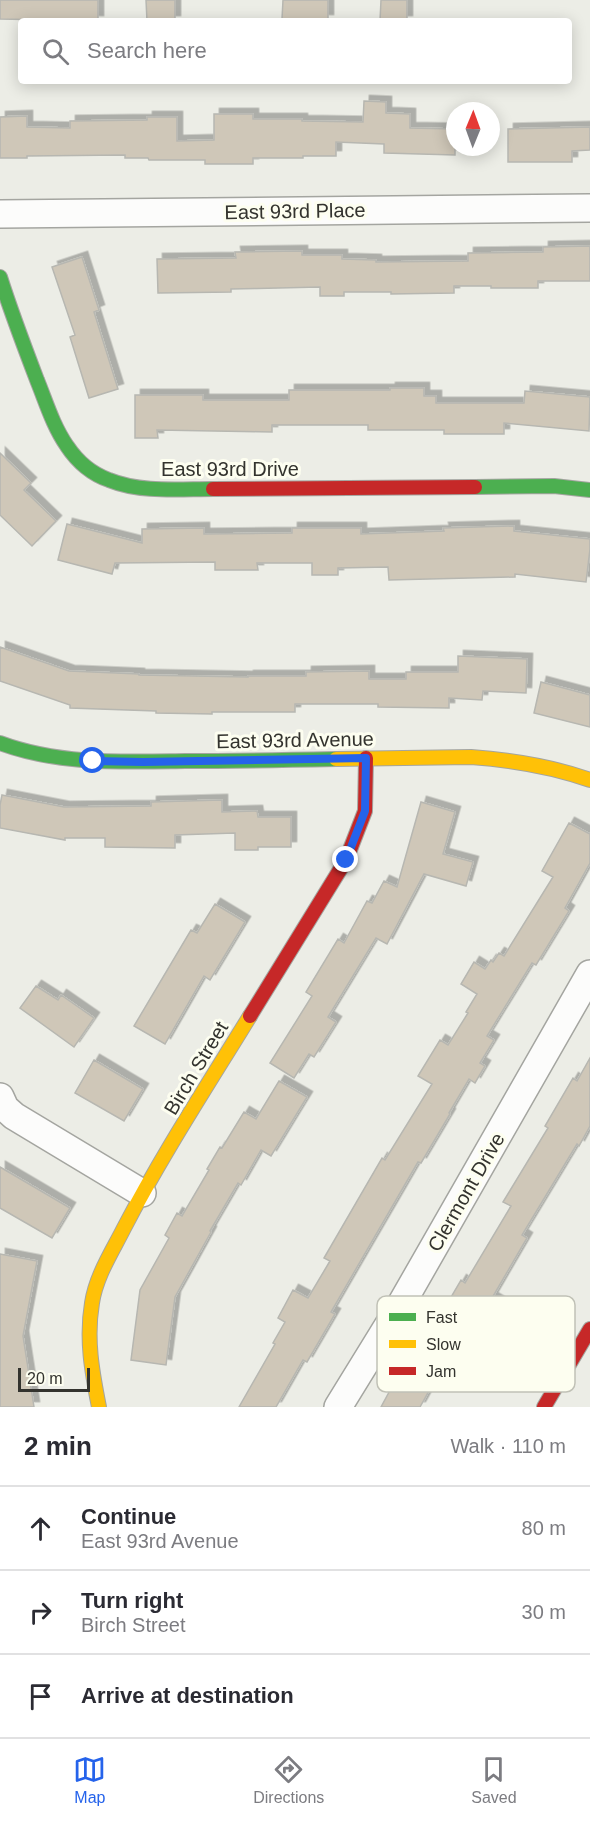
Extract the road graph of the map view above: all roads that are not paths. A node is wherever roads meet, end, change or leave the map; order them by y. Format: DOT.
graph roads {
  1 [pos="590,208"];
  2 [pos="0,214"];
  3 [pos="0,277"];
  4 [pos="590,490"];
  5 [pos="0,743"];
  6 [pos="366,758"];
  7 [pos="590,780"];
  8 [pos="590,974"];
  9 [pos="0,1096"];
  10 [pos="142,1193"];
  11 [pos="406,1296"];
  12 [pos="590,1329"];
  13 [pos="377,1344"];
  14 [pos="575,1354"];
  15 [pos="553,1392"];
  16 [pos="99,1407"];
  17 [pos="338,1407"];
  18 [pos="544,1407"];
  1 -- 2 [label="street, East 93rd Place"];
  3 -- 4 [label="street, East 93rd Drive"];
  5 -- 6 [label="street, East 93rd Avenue"];
  6 -- 7 [label="street, East 93rd Avenue"];
  6 -- 10 [label="street, Birch Street"];
  8 -- 11 [label="street, Clermont Drive"];
  9 -- 10 [label="street"];
  10 -- 16 [label="street, Birch Street"];
  12 -- 14 [label="street"];
  13 -- 17 [label="street, Clermont Drive"];
  15 -- 18 [label="street"];
}
